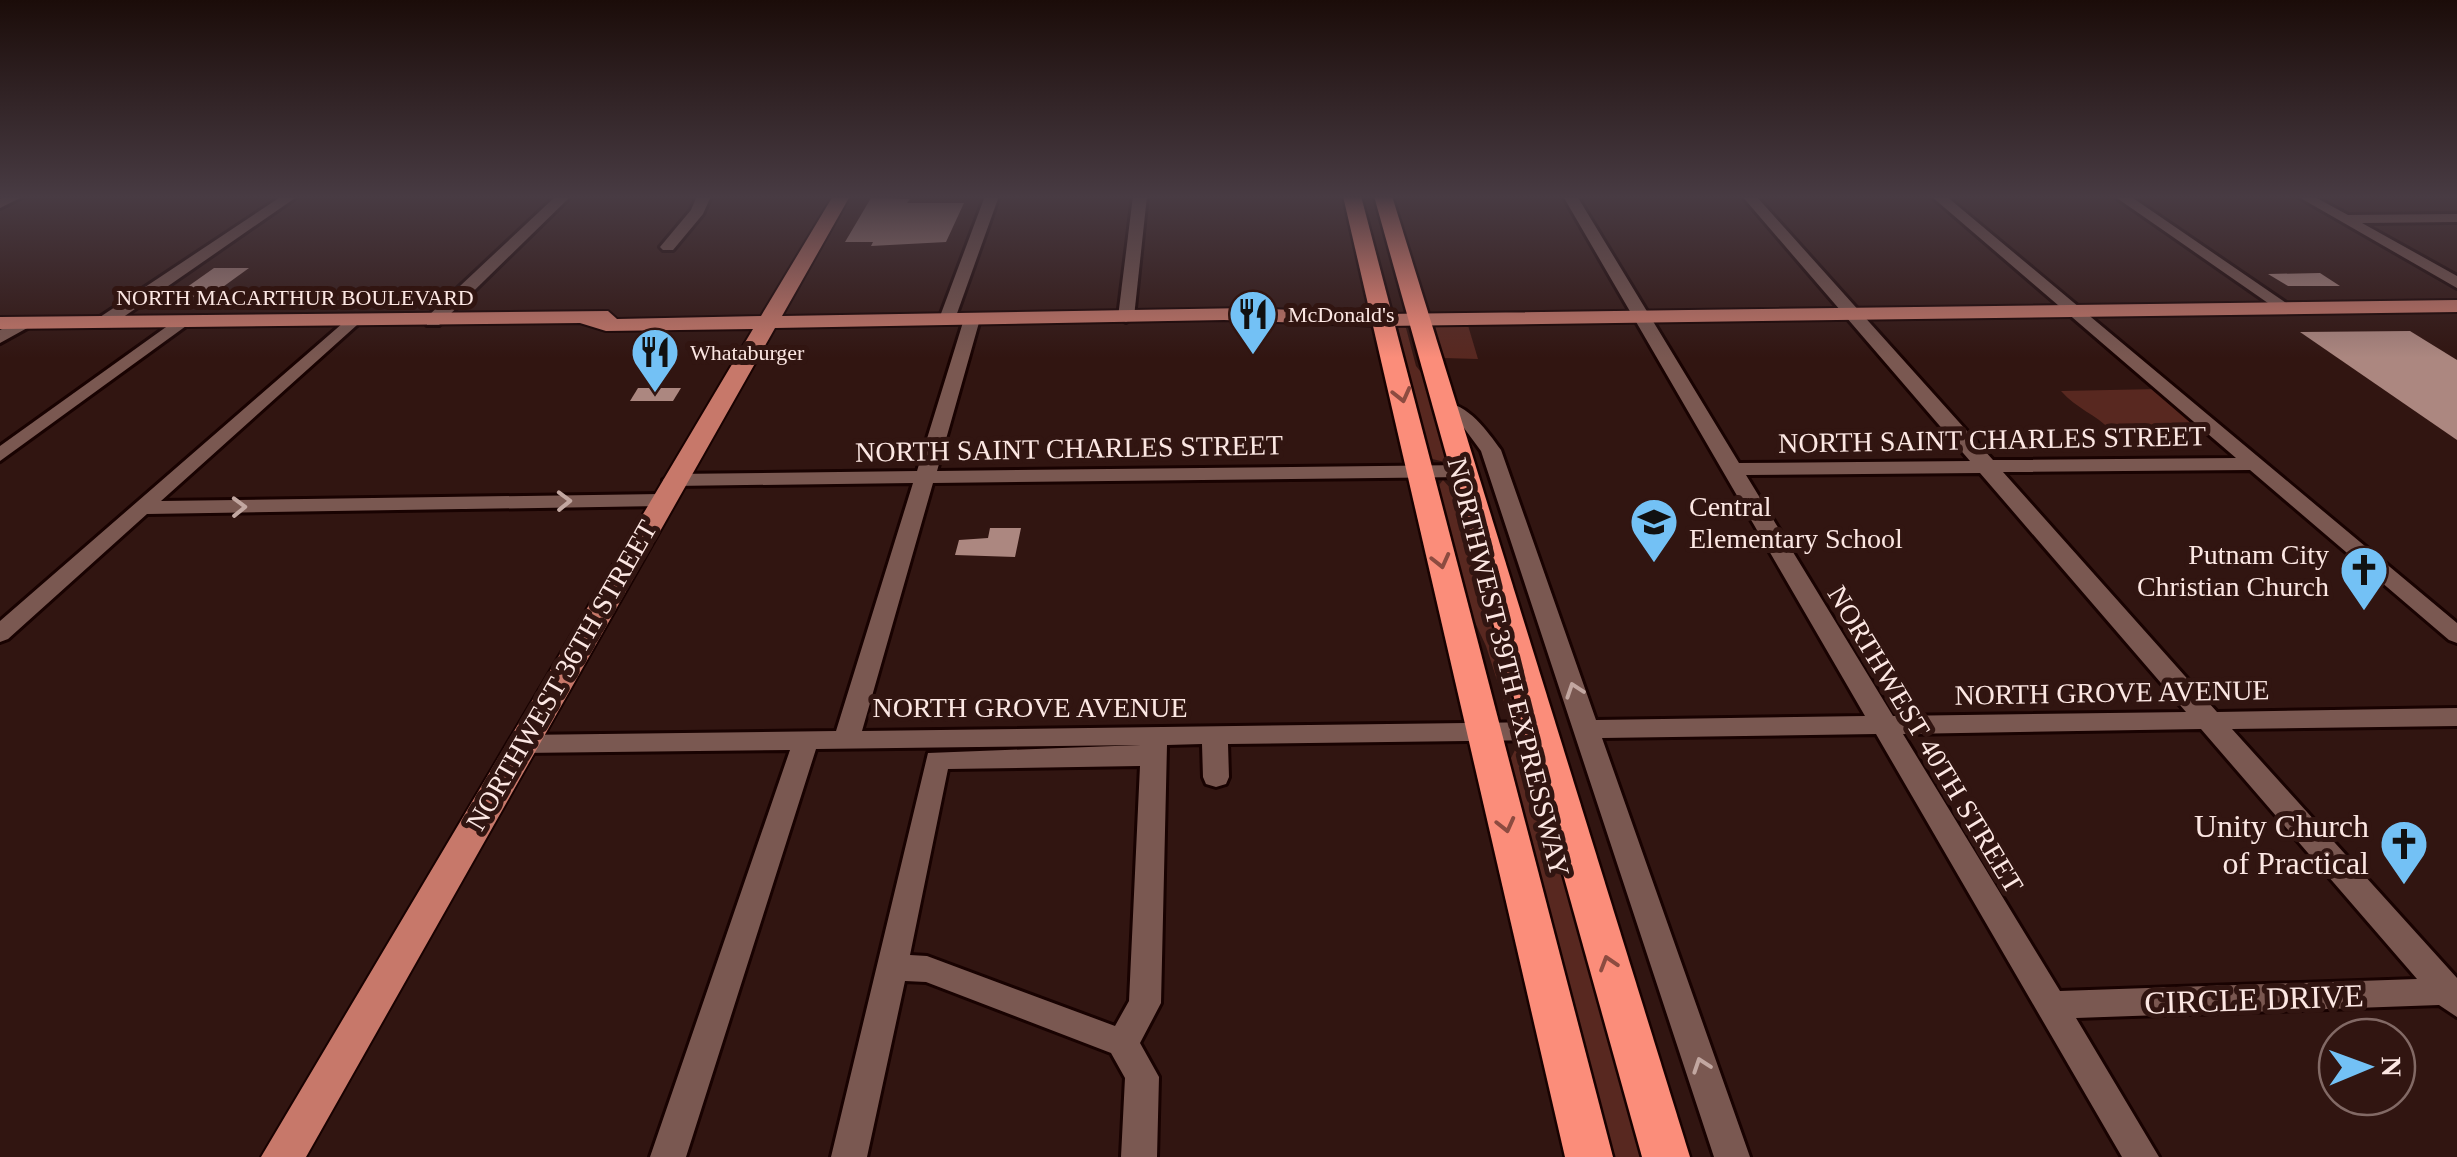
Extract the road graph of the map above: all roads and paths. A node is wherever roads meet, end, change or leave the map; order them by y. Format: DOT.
graph roads {
  1 [pos="211,250"];
  2 [pos="507,250"];
  3 [pos="808,250"];
  4 [pos="973,250"];
  5 [pos="1134,250"];
  6 [pos="1366,250"];
  7 [pos="1399,250"];
  8 [pos="1601,250"];
  9 [pos="1795,250"];
  10 [pos="2002,250"];
  11 [pos="2200,250"];
  12 [pos="2400,250"];
  13 [pos="2457,283"];
  14 [pos="2457,306"];
  15 [pos="2284,307"];
  16 [pos="2071,309"];
  17 [pos="1848,311"];
  18 [pos="1638,313"];
  19 [pos="1382,315"];
  20 [pos="1418,315"];
  21 [pos="1126,317"];
  22 [pos="972,318"];
  23 [pos="948,319"];
  24 [pos="766,320"];
  25 [pos="432,321"];
  26 [pos="180,322"];
  27 [pos="352,322"];
  28 [pos="23,323"];
  29 [pos="103,323"];
  30 [pos="0,324"];
  31 [pos="0,338"];
  32 [pos="1446,407"];
  33 [pos="0,455"];
  34 [pos="2254,464"];
  35 [pos="1985,467"];
  36 [pos="1730,469"];
  37 [pos="1420,471"];
  38 [pos="1466,472"];
  39 [pos="924,477"];
  40 [pos="667,490"];
  41 [pos="142,508"];
  42 [pos="0,634"];
  43 [pos="2457,636"];
  44 [pos="2457,718"];
  45 [pos="2210,721"];
  46 [pos="1882,726"];
  47 [pos="1588,730"];
  48 [pos="1483,731"];
  49 [pos="1539,731"];
  50 [pos="1215,736"];
  51 [pos="847,738"];
  52 [pos="806,740"];
  53 [pos="521,744"];
  54 [pos="1153,746"];
  55 [pos="940,749"];
  56 [pos="1216,777"];
  57 [pos="892,968"];
  58 [pos="2454,995"];
  59 [pos="2050,1005"];
  60 [pos="1123,1042"];
  61 [pos="283,1157"];
  62 [pos="668,1157"];
  63 [pos="849,1157"];
  64 [pos="1139,1157"];
  65 [pos="1589,1157"];
  66 [pos="1666,1157"];
  67 [pos="1732,1157"];
  68 [pos="2141,1157"];
  1 -- 29 [label="street"];
  2 -- 25 [label="street"];
  3 -- 24 [label="main road, NORTHWEST 36TH STREET"];
  4 -- 23 [label="street"];
  5 -- 21 [label="street"];
  6 -- 19 [label="highway, NORTHWEST 39TH EXPRESSWAY"];
  7 -- 20 [label="highway, NORTHWEST 39TH EXPRESSWAY"];
  8 -- 18 [label="street, NORTHWEST 40TH STREET"];
  9 -- 17 [label="street"];
  10 -- 16 [label="street"];
  11 -- 15 [label="street"];
  12 -- 13 [label="street"];
  14 -- 15 [label="main road, NORTH MACARTHUR BOULEVARD"];
  15 -- 16 [label="main road, NORTH MACARTHUR BOULEVARD"];
  16 -- 17 [label="main road, NORTH MACARTHUR BOULEVARD"];
  16 -- 34 [label="street"];
  17 -- 18 [label="main road, NORTH MACARTHUR BOULEVARD"];
  17 -- 35 [label="street"];
  18 -- 20 [label="main road, NORTH MACARTHUR BOULEVARD"];
  18 -- 36 [label="street, NORTHWEST 40TH STREET"];
  19 -- 20 [label="main road, NORTH MACARTHUR BOULEVARD"];
  19 -- 21 [label="main road, NORTH MACARTHUR BOULEVARD"];
  19 -- 37 [label="highway, NORTHWEST 39TH EXPRESSWAY, one-way"];
  20 -- 32 [label="highway, NORTHWEST 39TH EXPRESSWAY"];
  21 -- 22 [label="main road, NORTH MACARTHUR BOULEVARD"];
  22 -- 23 [label="main road, NORTH MACARTHUR BOULEVARD"];
  22 -- 39 [label="street"];
  23 -- 24 [label="main road, NORTH MACARTHUR BOULEVARD"];
  24 -- 25 [label="main road, NORTH MACARTHUR BOULEVARD"];
  24 -- 40 [label="main road, NORTHWEST 36TH STREET"];
  25 -- 27 [label="main road, NORTH MACARTHUR BOULEVARD"];
  26 -- 27 [label="main road, NORTH MACARTHUR BOULEVARD"];
  26 -- 29 [label="main road, NORTH MACARTHUR BOULEVARD"];
  26 -- 33 [label="street"];
  27 -- 41 [label="street"];
  28 -- 29 [label="main road, NORTH MACARTHUR BOULEVARD"];
  28 -- 30 [label="main road, NORTH MACARTHUR BOULEVARD"];
  28 -- 31 [label="street"];
  32 -- 38 [label="highway, NORTHWEST 39TH EXPRESSWAY"];
  47 -- 32 [label="street, NORTHWEST 39TH EXPRESSWAY, one-way"];
  34 -- 35 [label="street, NORTH SAINT CHARLES STREET"];
  34 -- 43 [label="street"];
  35 -- 36 [label="street, NORTH SAINT CHARLES STREET"];
  35 -- 45 [label="street"];
  36 -- 46 [label="street, NORTHWEST 40TH STREET"];
  37 -- 38 [label="street, NORTH SAINT CHARLES STREET"];
  37 -- 39 [label="street, NORTH SAINT CHARLES STREET"];
  37 -- 48 [label="highway, NORTHWEST 39TH EXPRESSWAY, one-way"];
  38 -- 49 [label="highway, NORTHWEST 39TH EXPRESSWAY"];
  39 -- 40 [label="street, NORTH SAINT CHARLES STREET"];
  39 -- 51 [label="street"];
  41 -- 40 [label="street, NORTH SAINT CHARLES STREET, one-way"];
  40 -- 53 [label="main road, NORTHWEST 36TH STREET"];
  41 -- 42 [label="street"];
  44 -- 45 [label="street, NORTH GROVE AVENUE"];
  45 -- 46 [label="street, NORTH GROVE AVENUE"];
  45 -- 58 [label="street"];
  46 -- 47 [label="street, NORTH GROVE AVENUE"];
  46 -- 59 [label="street, NORTHWEST 40TH STREET"];
  67 -- 47 [label="street, NORTHWEST 39TH EXPRESSWAY, one-way"];
  48 -- 49 [label="street, NORTH GROVE AVENUE"];
  48 -- 50 [label="street, NORTH GROVE AVENUE"];
  48 -- 65 [label="highway, NORTHWEST 39TH EXPRESSWAY, one-way"];
  66 -- 49 [label="highway, NORTHWEST 39TH EXPRESSWAY, one-way"];
  50 -- 54 [label="street, NORTH GROVE AVENUE"];
  50 -- 56 [label="street"];
  51 -- 52 [label="street, NORTH GROVE AVENUE"];
  51 -- 55 [label="street, NORTH GROVE AVENUE"];
  52 -- 53 [label="street, NORTH GROVE AVENUE"];
  52 -- 62 [label="street"];
  53 -- 61 [label="main road, NORTHWEST 36TH STREET"];
  54 -- 55 [label="street, NORTH GROVE AVENUE"];
  54 -- 60 [label="street"];
  55 -- 57 [label="street"];
  57 -- 60 [label="street"];
  57 -- 63 [label="street"];
  58 -- 59 [label="street, CIRCLE DRIVE"];
  59 -- 68 [label="street, NORTHWEST 40TH STREET"];
  60 -- 64 [label="street"];
}
